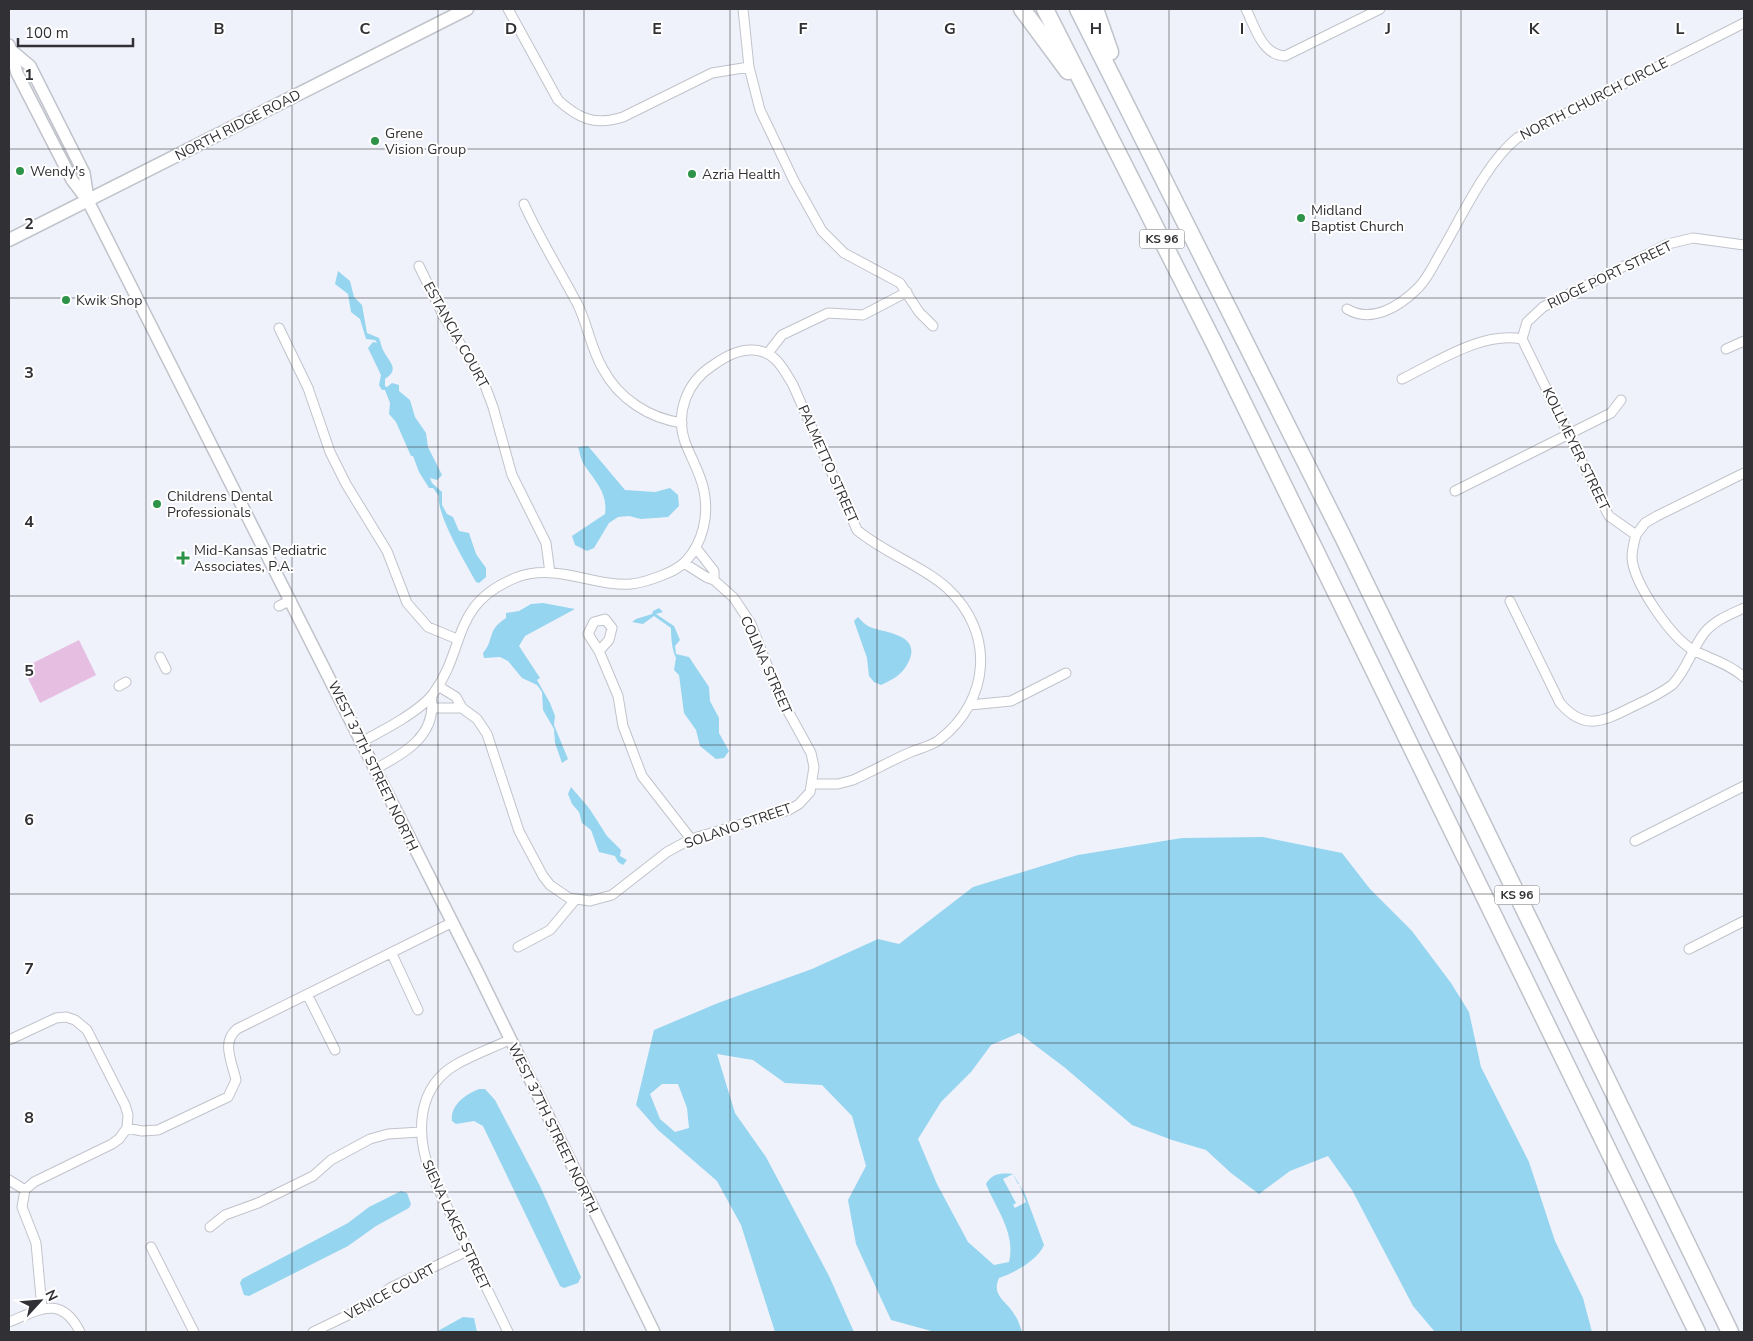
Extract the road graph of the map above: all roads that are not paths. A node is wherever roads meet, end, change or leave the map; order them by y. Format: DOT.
graph roads {
  1 [pos="466,9"];
  2 [pos="508,9"];
  3 [pos="743,9"];
  4 [pos="1022,9"];
  5 [pos="1045,9"];
  6 [pos="1078,9"];
  7 [pos="1095,9"];
  8 [pos="1246,9"];
  9 [pos="1380,9"];
  10 [pos="1744,23"];
  11 [pos="10,47"];
  12 [pos="749,67"];
  13 [pos="1126,167"];
  14 [pos="1167,185"];
  15 [pos="88,201"];
  16 [pos="524,204"];
  17 [pos="9,240"];
  18 [pos="1744,245"];
  19 [pos="419,266"];
  20 [pos="907,292"];
  21 [pos="1347,309"];
  22 [pos="932,326"];
  23 [pos="279,328"];
  24 [pos="1522,339"];
  25 [pos="1744,342"];
  26 [pos="1726,349"];
  27 [pos="768,353"];
  28 [pos="1402,379"];
  29 [pos="1621,400"];
  30 [pos="682,423"];
  31 [pos="1568,434"];
  32 [pos="1744,473"];
  33 [pos="1455,491"];
  34 [pos="1636,535"];
  35 [pos="696,548"];
  36 [pos="684,563"];
  37 [pos="550,573"];
  38 [pos="714,580"];
  39 [pos="291,600"];
  40 [pos="1510,600"];
  41 [pos="279,606"];
  42 [pos="1744,608"];
  43 [pos="457,639"];
  44 [pos="1694,650"];
  45 [pos="599,651"];
  46 [pos="160,657"];
  47 [pos="166,669"];
  48 [pos="1066,673"];
  49 [pos="1744,677"];
  50 [pos="438,686"];
  51 [pos="431,696"];
  52 [pos="970,706"];
  53 [pos="433,708"];
  54 [pos="462,708"];
  55 [pos="361,742"];
  56 [pos="375,769"];
  57 [pos="813,784"];
  58 [pos="1744,786"];
  59 [pos="691,839"];
  60 [pos="1634,841"];
  61 [pos="575,900"];
  62 [pos="1744,921"];
  63 [pos="451,923"];
  64 [pos="518,947"];
  65 [pos="1688,949"];
  66 [pos="392,954"];
  67 [pos="308,996"];
  68 [pos="418,1010"];
  69 [pos="9,1040"];
  70 [pos="509,1040"];
  71 [pos="335,1050"];
  72 [pos="127,1128"];
  73 [pos="421,1132"];
  74 [pos="9,1180"];
  75 [pos="25,1190"];
  76 [pos="210,1227"];
  77 [pos="151,1247"];
  78 [pos="467,1251"];
  79 [pos="42,1308"];
  80 [pos="9,1322"];
  81 [pos="80,1332"];
  82 [pos="194,1332"];
  83 [pos="314,1332"];
  84 [pos="508,1332"];
  85 [pos="654,1332"];
  86 [pos="1697,1332"];
  87 [pos="1730,1332"];
  1 -- 15 [label="main road, NORTH RIDGE ROAD"];
  2 -- 12 [label="street"];
  3 -- 12 [label="street"];
  4 -- 13 [label="highway"];
  5 -- 13 [label="highway, KS 96"];
  6 -- 14 [label="highway, KS 96"];
  7 -- 14 [label="highway"];
  8 -- 9 [label="street"];
  10 -- 21 [label="street, NORTH CHURCH CIRCLE"];
  11 -- 15 [label="street, WEST 37TH STREET NORTH"];
  12 -- 20 [label="street"];
  13 -- 86 [label="highway, KS 96"];
  14 -- 87 [label="highway, KS 96"];
  15 -- 17 [label="main road, NORTH RIDGE ROAD"];
  15 -- 39 [label="street, WEST 37TH STREET NORTH"];
  16 -- 30 [label="street"];
  18 -- 24 [label="street, RIDGE PORT STREET"];
  19 -- 37 [label="street, ESTANCIA COURT"];
  20 -- 22 [label="street"];
  20 -- 27 [label="street"];
  23 -- 43 [label="street"];
  24 -- 28 [label="street"];
  24 -- 31 [label="street, KOLLMEYER STREET"];
  25 -- 26 [label="street"];
  27 -- 30 [label="street"];
  27 -- 52 [label="street, PALMETTO STREET"];
  29 -- 31 [label="street"];
  30 -- 35 [label="street"];
  31 -- 33 [label="street"];
  31 -- 34 [label="street, KOLLMEYER STREET"];
  32 -- 34 [label="street"];
  34 -- 44 [label="street"];
  35 -- 36 [label="street"];
  35 -- 38 [label="street, COLINA STREET"];
  36 -- 37 [label="street"];
  36 -- 38 [label="street, COLINA STREET"];
  37 -- 43 [label="street"];
  38 -- 57 [label="street, COLINA STREET"];
  39 -- 41 [label="street"];
  39 -- 55 [label="street, WEST 37TH STREET NORTH"];
  40 -- 44 [label="street"];
  42 -- 44 [label="street"];
  43 -- 50 [label="street"];
  44 -- 49 [label="street"];
  45 -- 59 [label="street"];
  46 -- 47 [label="street"];
  48 -- 52 [label="street"];
  50 -- 51 [label="street"];
  50 -- 54 [label="street"];
  51 -- 53 [label="street"];
  51 -- 55 [label="street"];
  52 -- 57 [label="street"];
  53 -- 54 [label="street"];
  53 -- 56 [label="street"];
  54 -- 61 [label="street"];
  55 -- 56 [label="street, WEST 37TH STREET NORTH"];
  56 -- 63 [label="street, WEST 37TH STREET NORTH"];
  57 -- 59 [label="street, SOLANO STREET"];
  58 -- 60 [label="street"];
  59 -- 61 [label="street, SOLANO STREET"];
  61 -- 64 [label="street"];
  62 -- 65 [label="street"];
  63 -- 66 [label="street"];
  63 -- 70 [label="street, WEST 37TH STREET NORTH"];
  66 -- 67 [label="street"];
  66 -- 68 [label="street"];
  67 -- 71 [label="street"];
  67 -- 72 [label="street"];
  69 -- 72 [label="street"];
  70 -- 73 [label="street, SIENA LAKES STREET"];
  70 -- 85 [label="street, WEST 37TH STREET NORTH"];
  72 -- 75 [label="street"];
  73 -- 76 [label="street"];
  73 -- 78 [label="street, SIENA LAKES STREET"];
  74 -- 75 [label="street"];
  75 -- 79 [label="street"];
  77 -- 82 [label="street"];
  78 -- 83 [label="street, VENICE COURT"];
  78 -- 84 [label="street, SIENA LAKES STREET"];
  79 -- 80 [label="street"];
  79 -- 81 [label="street"];
}
